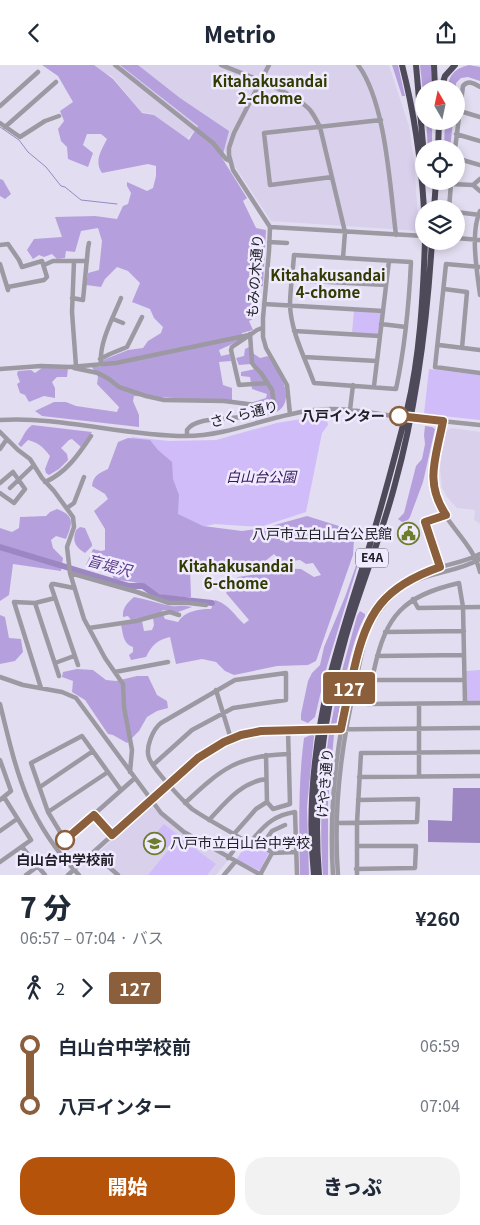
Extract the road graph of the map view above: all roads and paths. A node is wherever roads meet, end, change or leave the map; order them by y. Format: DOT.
graph roads {
  1 [pos="115,65"];
  2 [pos="221,65"];
  3 [pos="269,65"];
  4 [pos="358,65"];
  5 [pos="402,65"];
  6 [pos="416,65"];
  7 [pos="434,65"];
  8 [pos="455,65"];
  9 [pos="38,73"];
  10 [pos="434,80"];
  11 [pos="444,80"];
  12 [pos="261,81"];
  13 [pos="56,82"];
  14 [pos="465,85"];
  15 [pos="480,87"];
  16 [pos="0,106"];
  17 [pos="465,112"];
  18 [pos="60,116"];
  19 [pos="480,117"];
  20 [pos="381,120"];
  21 [pos="0,123"];
  22 [pos="5,127"];
  23 [pos="320,127"];
  24 [pos="457,130"];
  25 [pos="456,134"];
  26 [pos="423,140"];
  27 [pos="456,140"];
  28 [pos="480,141"];
  29 [pos="230,161"];
  30 [pos="465,161"];
  31 [pos="480,165"];
  32 [pos="332,177"];
  33 [pos="480,179"];
  34 [pos="465,184"];
  35 [pos="473,185"];
  36 [pos="480,191"];
  37 [pos="424,200"];
  38 [pos="465,213"];
  39 [pos="479,214"];
  40 [pos="270,227"];
  41 [pos="345,232"];
  42 [pos="396,235"];
  43 [pos="415,236"];
  44 [pos="465,239"];
  45 [pos="478,240"];
  46 [pos="270,242"];
  47 [pos="89,243"];
  48 [pos="287,243"];
  49 [pos="0,245"];
  50 [pos="424,250"];
  51 [pos="431,250"];
  52 [pos="343,257"];
  53 [pos="74,261"];
  54 [pos="87,261"];
  55 [pos="389,261"];
  56 [pos="0,264"];
  57 [pos="44,265"];
  58 [pos="479,267"];
  59 [pos="292,280"];
  60 [pos="386,285"];
  61 [pos="444,289"];
  62 [pos="480,294"];
  63 [pos="72,298"];
  64 [pos="121,298"];
  65 [pos="264,304"];
  66 [pos="290,305"];
  67 [pos="383,311"];
  68 [pos="142,317"];
  69 [pos="113,319"];
  70 [pos="124,323"];
  71 [pos="382,324"];
  72 [pos="406,327"];
  73 [pos="262,329"];
  74 [pos="294,331"];
  75 [pos="250,335"];
  76 [pos="380,336"];
  77 [pos="439,345"];
  78 [pos="462,348"];
  79 [pos="480,350"];
  80 [pos="304,357"];
  81 [pos="377,361"];
  82 [pos="101,362"];
  83 [pos="76,366"];
  84 [pos="70,367"];
  85 [pos="0,369"];
  86 [pos="480,373"];
  87 [pos="268,383"];
  88 [pos="353,385"];
  89 [pos="374,386"];
  90 [pos="272,407"];
  91 [pos="350,410"];
  92 [pos="290,414"];
  93 [pos="0,421"];
  94 [pos="443,421"];
  95 [pos="480,425"];
  96 [pos="0,432"];
  97 [pos="91,436"];
  98 [pos="187,436"];
  99 [pos="7,439"];
  100 [pos="0,449"];
  101 [pos="34,465"];
  102 [pos="84,477"];
  103 [pos="20,480"];
  104 [pos="45,482"];
  105 [pos="0,483"];
  106 [pos="10,488"];
  107 [pos="0,493"];
  108 [pos="67,508"];
  109 [pos="446,515"];
  110 [pos="478,557"];
  111 [pos="440,567"];
  112 [pos="70,573"];
  113 [pos="480,573"];
  114 [pos="74,588"];
  115 [pos="55,598"];
  116 [pos="413,599"];
  117 [pos="35,603"];
  118 [pos="206,605"];
  119 [pos="463,607"];
  120 [pos="480,607"];
  121 [pos="179,615"];
  122 [pos="89,628"];
  123 [pos="464,631"];
  124 [pos="385,632"];
  125 [pos="464,655"];
  126 [pos="74,656"];
  127 [pos="377,656"];
  128 [pos="168,662"];
  129 [pos="55,663"];
  130 [pos="78,665"];
  131 [pos="115,671"];
  132 [pos="59,676"];
  133 [pos="0,677"];
  134 [pos="464,679"];
  135 [pos="372,680"];
  136 [pos="41,688"];
  137 [pos="216,690"];
  138 [pos="465,703"];
  139 [pos="480,703"];
  140 [pos="0,704"];
  141 [pos="419,704"];
  142 [pos="223,713"];
  143 [pos="480,728"];
  144 [pos="341,729"];
  145 [pos="419,729"];
  146 [pos="288,730"];
  147 [pos="231,739"];
  148 [pos="93,751"];
  149 [pos="480,752"];
  150 [pos="420,753"];
  151 [pos="289,754"];
  152 [pos="266,755"];
  153 [pos="0,760"];
  154 [pos="153,765"];
  155 [pos="1,768"];
  156 [pos="108,771"];
  157 [pos="130,772"];
  158 [pos="419,776"];
  159 [pos="480,776"];
  160 [pos="359,777"];
  161 [pos="135,778"];
  162 [pos="266,779"];
  163 [pos="169,784"];
  164 [pos="40,787"];
  165 [pos="121,790"];
  166 [pos="2,799"];
  167 [pos="151,800"];
  168 [pos="358,800"];
  169 [pos="267,802"];
  170 [pos="186,803"];
  171 [pos="48,813"];
  172 [pos="94,815"];
  173 [pos="17,819"];
  174 [pos="209,820"];
  175 [pos="336,823"];
  176 [pos="357,823"];
  177 [pos="285,825"];
  178 [pos="0,831"];
  179 [pos="112,835"];
  180 [pos="234,835"];
  181 [pos="262,845"];
  182 [pos="357,846"];
  183 [pos="22,847"];
  184 [pos="296,852"];
  185 [pos="92,853"];
  186 [pos="272,853"];
  187 [pos="228,858"];
  188 [pos="0,862"];
  189 [pos="234,862"];
  190 [pos="38,866"];
  191 [pos="74,869"];
  192 [pos="356,872"];
  193 [pos="26,875"];
  194 [pos="45,875"];
  195 [pos="68,875"];
  196 [pos="79,875"];
  197 [pos="118,875"];
  198 [pos="225,875"];
  199 [pos="260,875"];
  200 [pos="296,875"];
  201 [pos="314,875"];
  202 [pos="319,875"];
  203 [pos="333,875"];
  204 [pos="338,875"];
  1 -- 29 [label="street"];
  2 -- 12 [label="street"];
  3 -- 12 [label="street"];
  4 -- 20 [label="street"];
  5 -- 37 [label="highway"];
  6 -- 26 [label="highway"];
  7 -- 10 [label="highway"];
  8 -- 11 [label="highway"];
  9 -- 16 [label="street"];
  12 -- 23 [label="street"];
  12 -- 29 [label="street"];
  13 -- 22 [label="street"];
  14 -- 15 [label="street"];
  17 -- 19 [label="street"];
  18 -- 22 [label="street"];
  20 -- 23 [label="street"];
  20 -- 42 [label="street"];
  21 -- 22 [label="street"];
  23 -- 32 [label="street"];
  23 -- 32 [label="street"];
  24 -- 25 [label="street"];
  25 -- 27 [label="street"];
  25 -- 28 [label="street"];
  29 -- 40 [label="street"];
  30 -- 31 [label="street"];
  32 -- 41 [label="street"];
  33 -- 35 [label="street"];
  34 -- 35 [label="street"];
  35 -- 36 [label="street"];
  38 -- 39 [label="street"];
  39 -- 45 [label="street"];
  40 -- 41 [label="street, もみの木通り"];
  40 -- 46 [label="street, もみの木通り"];
  41 -- 42 [label="street, もみの木通り"];
  41 -- 52 [label="street"];
  42 -- 43 [label="street, もみの木通り"];
  44 -- 45 [label="street"];
  45 -- 58 [label="street"];
  46 -- 48 [label="street"];
  46 -- 65 [label="street, もみの木通り"];
  47 -- 54 [label="street"];
  49 -- 57 [label="street"];
  50 -- 201 [label="highway, E4A"];
  51 -- 202 [label="highway, E4A"];
  52 -- 55 [label="street"];
  52 -- 59 [label="street"];
  53 -- 54 [label="street"];
  53 -- 57 [label="street"];
  53 -- 63 [label="street"];
  54 -- 63 [label="street"];
  55 -- 60 [label="street"];
  55 -- 72 [label="street"];
  56 -- 57 [label="street"];
  58 -- 61 [label="street"];
  58 -- 62 [label="street"];
  59 -- 60 [label="street"];
  59 -- 66 [label="street"];
  60 -- 67 [label="street"];
  61 -- 77 [label="street"];
  61 -- 78 [label="street"];
  63 -- 83 [label="street"];
  64 -- 69 [label="street"];
  65 -- 66 [label="street"];
  65 -- 73 [label="street, もみの木通り"];
  66 -- 67 [label="street"];
  66 -- 74 [label="street"];
  67 -- 71 [label="street"];
  68 -- 82 [label="street"];
  69 -- 70 [label="street"];
  69 -- 82 [label="street"];
  71 -- 72 [label="street"];
  71 -- 76 [label="street"];
  72 -- 89 [label="street"];
  73 -- 75 [label="street"];
  73 -- 92 [label="street, もみの木通り"];
  74 -- 76 [label="street"];
  74 -- 80 [label="street"];
  75 -- 82 [label="street"];
  75 -- 87 [label="street"];
  75 -- 87 [label="street"];
  76 -- 81 [label="street"];
  77 -- 78 [label="street"];
  77 -- 86 [label="street"];
  78 -- 79 [label="street"];
  80 -- 81 [label="street"];
  80 -- 88 [label="street"];
  81 -- 89 [label="street"];
  82 -- 83 [label="street"];
  83 -- 84 [label="street"];
  84 -- 85 [label="street"];
  84 -- 90 [label="street"];
  87 -- 90 [label="street"];
  88 -- 89 [label="street"];
  88 -- 91 [label="street"];
  90 -- 98 [label="street"];
  91 -- 92 [label="street, さくら通り"];
  91 -- 94 [label="street, さくら通り"];
  92 -- 98 [label="street, さくら通り"];
  93 -- 98 [label="street, さくら通り"];
  94 -- 95 [label="street, さくら通り"];
  94 -- 109 [label="street"];
  96 -- 99 [label="street"];
  97 -- 104 [label="street"];
  99 -- 100 [label="street"];
  99 -- 101 [label="street"];
  101 -- 103 [label="street"];
  101 -- 104 [label="street"];
  102 -- 108 [label="street"];
  103 -- 105 [label="street"];
  103 -- 106 [label="street"];
  103 -- 107 [label="street"];
  104 -- 108 [label="street"];
  108 -- 112 [label="street"];
  109 -- 110 [label="street"];
  109 -- 111 [label="street"];
  110 -- 111 [label="street, けやき通り"];
  110 -- 113 [label="street"];
  110 -- 144 [label="street, けやき通り"];
  111 -- 144 [label="street, けやき通り"];
  112 -- 114 [label="street"];
  112 -- 118 [label="street"];
  114 -- 115 [label="street"];
  114 -- 122 [label="street"];
  115 -- 117 [label="street"];
  115 -- 126 [label="street"];
  116 -- 119 [label="street"];
  116 -- 119 [label="street"];
  116 -- 124 [label="street"];
  117 -- 129 [label="street"];
  117 -- 136 [label="street"];
  119 -- 120 [label="street"];
  119 -- 123 [label="street"];
  121 -- 122 [label="street"];
  122 -- 131 [label="street"];
  123 -- 124 [label="street"];
  123 -- 125 [label="street"];
  124 -- 127 [label="street"];
  125 -- 127 [label="street"];
  125 -- 134 [label="street"];
  126 -- 129 [label="street"];
  126 -- 130 [label="street"];
  127 -- 135 [label="street"];
  128 -- 131 [label="street"];
  129 -- 132 [label="street"];
  131 -- 157 [label="street"];
  133 -- 136 [label="street"];
  134 -- 135 [label="street"];
  134 -- 138 [label="street"];
  135 -- 141 [label="street"];
  136 -- 157 [label="street"];
  137 -- 142 [label="street"];
  137 -- 142 [label="street"];
  137 -- 154 [label="street"];
  138 -- 139 [label="street"];
  138 -- 141 [label="street"];
  140 -- 191 [label="street"];
  141 -- 145 [label="street"];
  142 -- 147 [label="street"];
  142 -- 154 [label="street"];
  143 -- 145 [label="street"];
  144 -- 145 [label="street"];
  144 -- 146 [label="street"];
  144 -- 175 [label="street, けやき通り"];
  144 -- 203 [label="street, けやき通り"];
  145 -- 150 [label="street"];
  146 -- 147 [label="street"];
  146 -- 151 [label="street"];
  147 -- 163 [label="street"];
  148 -- 156 [label="street"];
  148 -- 164 [label="street"];
  148 -- 164 [label="street"];
  149 -- 150 [label="street"];
  150 -- 158 [label="street"];
  150 -- 160 [label="street"];
  151 -- 152 [label="street"];
  151 -- 169 [label="street"];
  152 -- 162 [label="street"];
  152 -- 170 [label="street"];
  153 -- 155 [label="street"];
  154 -- 163 [label="street"];
  155 -- 166 [label="street"];
  156 -- 165 [label="street"];
  156 -- 171 [label="street"];
  157 -- 161 [label="street"];
  158 -- 159 [label="street"];
  158 -- 160 [label="street"];
  160 -- 168 [label="street"];
  161 -- 165 [label="street"];
  161 -- 167 [label="street"];
  162 -- 169 [label="street"];
  162 -- 174 [label="street"];
  163 -- 167 [label="street"];
  163 -- 170 [label="street"];
  164 -- 171 [label="street"];
  165 -- 172 [label="street"];
  166 -- 173 [label="street"];
  167 -- 179 [label="street"];
  167 -- 187 [label="street"];
  168 -- 176 [label="street"];
  168 -- 176 [label="street"];
  169 -- 180 [label="street"];
  170 -- 174 [label="street"];
  171 -- 172 [label="street"];
  172 -- 179 [label="street"];
  173 -- 178 [label="street"];
  173 -- 183 [label="street"];
  174 -- 180 [label="street"];
  175 -- 176 [label="street"];
  175 -- 204 [label="street, けやき通り"];
  176 -- 182 [label="street"];
  177 -- 181 [label="street"];
  179 -- 185 [label="street"];
  180 -- 187 [label="street"];
  181 -- 184 [label="street"];
  181 -- 186 [label="street"];
  182 -- 192 [label="street"];
  182 -- 192 [label="street"];
  183 -- 188 [label="street"];
  183 -- 190 [label="street"];
  184 -- 186 [label="street"];
  184 -- 200 [label="street"];
  185 -- 191 [label="street"];
  185 -- 197 [label="street"];
  186 -- 199 [label="street"];
  187 -- 189 [label="street"];
  189 -- 198 [label="street"];
  189 -- 199 [label="street"];
  190 -- 193 [label="street"];
  190 -- 194 [label="street"];
  191 -- 195 [label="street"];
  191 -- 196 [label="street"];
}
